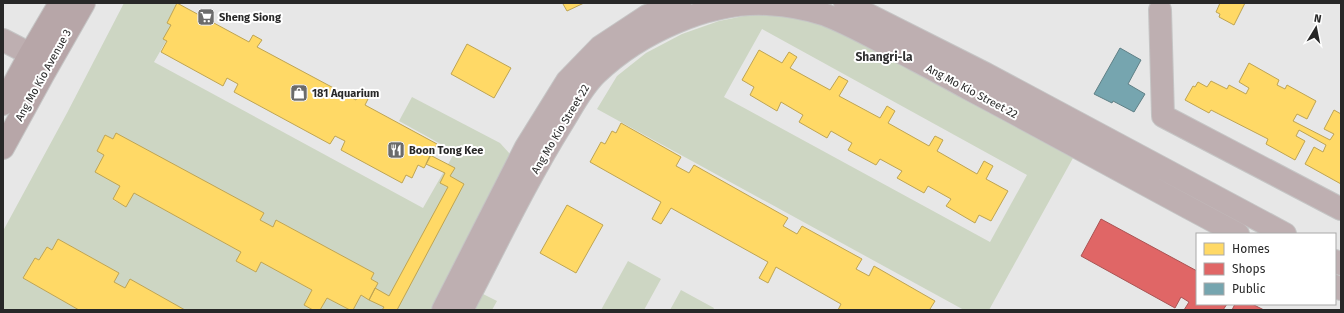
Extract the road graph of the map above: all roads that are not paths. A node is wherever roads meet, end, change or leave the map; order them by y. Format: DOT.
graph roads {
  1 [pos="60,3"];
  2 [pos="84,3"];
  3 [pos="680,3"];
  4 [pos="845,3"];
  5 [pos="1160,10"];
  6 [pos="3,40"];
  7 [pos="30,54"];
  8 [pos="3,104"];
  9 [pos="3,148"];
  10 [pos="1341,209"];
  11 [pos="1236,233"];
  12 [pos="1283,233"];
  13 [pos="443,310"];
  14 [pos="462,310"];
  1 -- 7 [label="main road, Ang Mo Kio Avenue 3"];
  2 -- 9 [label="main road, Ang Mo Kio Avenue 3"];
  3 -- 13 [label="street, Ang Mo Kio Street 22"];
  4 -- 12 [label="street, Ang Mo Kio Street 22"];
  5 -- 10 [label="street"];
  6 -- 7 [label="street"];
  7 -- 8 [label="main road, Ang Mo Kio Avenue 3"];
  11 -- 14 [label="street, Ang Mo Kio Street 22"];
}
